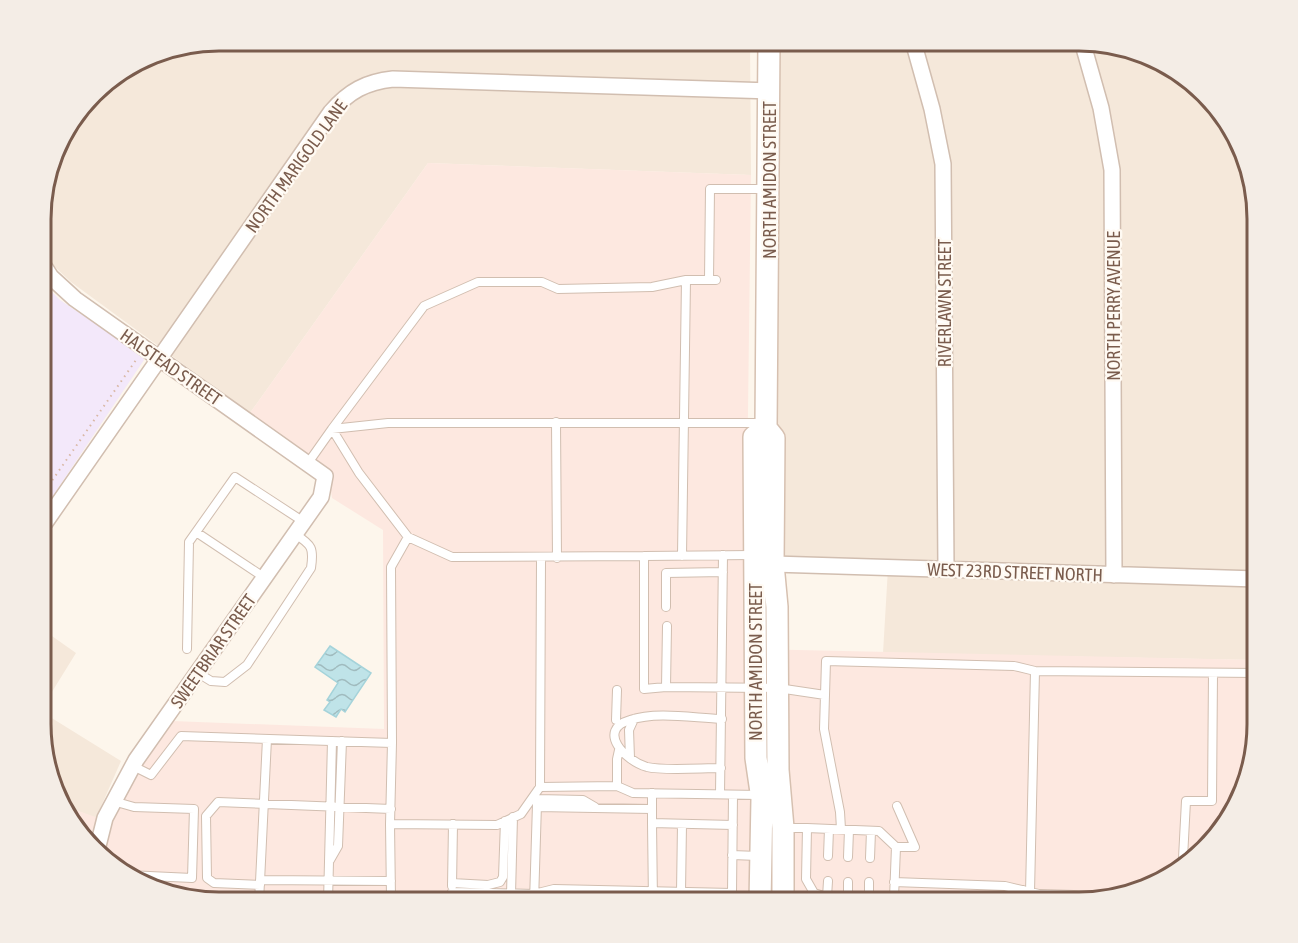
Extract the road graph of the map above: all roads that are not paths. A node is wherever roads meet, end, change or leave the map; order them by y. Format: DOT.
graph roads {
  1 [pos="769,51"];
  2 [pos="916,51"];
  3 [pos="1085,51"];
  4 [pos="769,92"];
  5 [pos="768,189"];
  6 [pos="51,274"];
  7 [pos="686,280"];
  8 [pos="159,359"];
  9 [pos="556,422"];
  10 [pos="682,422"];
  11 [pos="766,425"];
  12 [pos="332,429"];
  13 [pos="308,463"];
  14 [pos="51,514"];
  15 [pos="299,528"];
  16 [pos="196,532"];
  17 [pos="408,537"];
  18 [pos="723,555"];
  19 [pos="644,556"];
  20 [pos="682,556"];
  21 [pos="541,558"];
  22 [pos="557,558"];
  23 [pos="764,560"];
  24 [pos="946,569"];
  25 [pos="723,573"];
  26 [pos="1114,575"];
  27 [pos="265,578"];
  28 [pos="1247,579"];
  29 [pos="666,607"];
  30 [pos="667,626"];
  31 [pos="187,649"];
  32 [pos="1035,671"];
  33 [pos="198,673"];
  34 [pos="1214,673"];
  35 [pos="1247,673"];
  36 [pos="666,687"];
  37 [pos="723,687"];
  38 [pos="756,688"];
  39 [pos="778,688"];
  40 [pos="617,690"];
  41 [pos="825,695"];
  42 [pos="634,719"];
  43 [pos="722,719"];
  44 [pos="616,720"];
  45 [pos="267,739"];
  46 [pos="332,741"];
  47 [pos="342,741"];
  48 [pos="392,743"];
  49 [pos="619,750"];
  50 [pos="630,758"];
  51 [pos="133,766"];
  52 [pos="721,768"];
  53 [pos="617,786"];
  54 [pos="652,794"];
  55 [pos="720,795"];
  56 [pos="733,795"];
  57 [pos="761,795"];
  58 [pos="538,796"];
  59 [pos="113,801"];
  60 [pos="264,803"];
  61 [pos="897,806"];
  62 [pos="335,807"];
  63 [pos="391,809"];
  64 [pos="652,809"];
  65 [pos="513,817"];
  66 [pos="505,821"];
  67 [pos="652,823"];
  68 [pos="390,824"];
  69 [pos="453,824"];
  70 [pos="682,824"];
  71 [pos="733,825"];
  72 [pos="783,828"];
  73 [pos="807,828"];
  74 [pos="829,829"];
  75 [pos="845,829"];
  76 [pos="871,831"];
  77 [pos="99,842"];
  78 [pos="896,847"];
  79 [pos="1185,854"];
  80 [pos="732,855"];
  81 [pos="761,856"];
  82 [pos="828,856"];
  83 [pos="848,857"];
  84 [pos="870,858"];
  85 [pos="149,876"];
  86 [pos="329,880"];
  87 [pos="391,881"];
  88 [pos="828,881"];
  89 [pos="260,882"];
  90 [pos="848,882"];
  91 [pos="869,882"];
  92 [pos="894,882"];
  93 [pos="653,891"];
  94 [pos="260,892"];
  95 [pos="328,892"];
  96 [pos="391,892"];
  97 [pos="452,892"];
  98 [pos="460,892"];
  99 [pos="511,892"];
  100 [pos="534,892"];
  101 [pos="547,892"];
  102 [pos="681,892"];
  103 [pos="732,892"];
  104 [pos="760,892"];
  105 [pos="783,892"];
  106 [pos="813,892"];
  107 [pos="827,892"];
  108 [pos="848,892"];
  109 [pos="869,892"];
  110 [pos="894,892"];
  111 [pos="1023,892"];
  112 [pos="1032,892"];
  1 -- 4 [label="main road, NORTH AMIDON STREET"];
  2 -- 24 [label="street, RIVERLAWN STREET"];
  3 -- 26 [label="street, NORTH PERRY AVENUE"];
  4 -- 5 [label="main road, NORTH AMIDON STREET"];
  4 -- 8 [label="street, NORTH MARIGOLD LANE"];
  5 -- 7 [label="lane"];
  5 -- 11 [label="main road, NORTH AMIDON STREET"];
  6 -- 8 [label="street, HALSTEAD STREET"];
  7 -- 10 [label="lane"];
  7 -- 12 [label="lane"];
  8 -- 13 [label="street, HALSTEAD STREET"];
  8 -- 14 [label="street, NORTH MARIGOLD LANE"];
  9 -- 10 [label="lane"];
  9 -- 12 [label="lane"];
  9 -- 22 [label="lane"];
  10 -- 11 [label="lane"];
  10 -- 20 [label="lane"];
  11 -- 23 [label="main road, NORTH AMIDON STREET"];
  12 -- 13 [label="lane"];
  12 -- 17 [label="lane"];
  13 -- 15 [label="street, SWEETBRIAR STREET"];
  15 -- 16 [label="lane"];
  15 -- 27 [label="street, SWEETBRIAR STREET"];
  15 -- 33 [label="lane"];
  16 -- 27 [label="lane"];
  16 -- 31 [label="lane"];
  17 -- 21 [label="lane"];
  17 -- 48 [label="lane"];
  18 -- 20 [label="lane"];
  18 -- 23 [label="lane"];
  18 -- 25 [label="lane"];
  19 -- 20 [label="lane"];
  19 -- 22 [label="lane"];
  19 -- 36 [label="lane"];
  21 -- 22 [label="lane"];
  21 -- 58 [label="lane"];
  23 -- 24 [label="street, WEST 23RD STREET NORTH"];
  23 -- 38 [label="main road, NORTH AMIDON STREET"];
  23 -- 39 [label="main road, NORTH AMIDON STREET"];
  24 -- 26 [label="street, WEST 23RD STREET NORTH"];
  25 -- 29 [label="lane"];
  25 -- 37 [label="lane"];
  26 -- 28 [label="street, WEST 23RD STREET NORTH"];
  27 -- 33 [label="street, SWEETBRIAR STREET"];
  30 -- 36 [label="lane"];
  32 -- 34 [label="lane"];
  32 -- 41 [label="lane"];
  32 -- 112 [label="lane"];
  33 -- 51 [label="street, SWEETBRIAR STREET"];
  34 -- 35 [label="lane"];
  34 -- 79 [label="lane"];
  36 -- 37 [label="lane"];
  37 -- 38 [label="lane"];
  37 -- 43 [label="lane"];
  38 -- 39 [label="lane"];
  38 -- 57 [label="main road, NORTH AMIDON STREET"];
  39 -- 41 [label="lane"];
  39 -- 72 [label="main road, NORTH AMIDON STREET"];
  40 -- 44 [label="lane"];
  41 -- 75 [label="lane"];
  42 -- 43 [label="lane"];
  42 -- 49 [label="lane"];
  42 -- 50 [label="lane"];
  43 -- 52 [label="lane"];
  45 -- 46 [label="lane"];
  45 -- 51 [label="lane"];
  45 -- 60 [label="lane"];
  46 -- 47 [label="lane"];
  46 -- 62 [label="lane"];
  47 -- 48 [label="lane"];
  47 -- 62 [label="lane"];
  48 -- 63 [label="lane"];
  49 -- 50 [label="lane"];
  49 -- 53 [label="lane"];
  50 -- 52 [label="lane"];
  51 -- 59 [label="street, SWEETBRIAR STREET"];
  52 -- 55 [label="lane"];
  53 -- 54 [label="lane"];
  53 -- 58 [label="lane"];
  54 -- 55 [label="lane"];
  54 -- 64 [label="lane"];
  55 -- 56 [label="lane"];
  56 -- 57 [label="lane"];
  56 -- 71 [label="lane"];
  57 -- 81 [label="main road, NORTH AMIDON STREET"];
  58 -- 64 [label="lane"];
  58 -- 65 [label="lane"];
  58 -- 100 [label="lane"];
  59 -- 77 [label="street, SWEETBRIAR STREET"];
  59 -- 85 [label="lane"];
  60 -- 62 [label="lane"];
  60 -- 89 [label="lane"];
  60 -- 89 [label="lane"];
  61 -- 78 [label="lane"];
  62 -- 63 [label="lane"];
  62 -- 86 [label="lane"];
  63 -- 68 [label="lane"];
  64 -- 67 [label="lane"];
  65 -- 66 [label="lane"];
  65 -- 99 [label="lane"];
  66 -- 69 [label="lane"];
  66 -- 98 [label="lane"];
  67 -- 70 [label="lane"];
  67 -- 93 [label="lane"];
  68 -- 69 [label="lane"];
  68 -- 87 [label="lane"];
  69 -- 97 [label="lane"];
  70 -- 71 [label="lane"];
  70 -- 102 [label="lane"];
  71 -- 80 [label="lane"];
  72 -- 73 [label="lane"];
  72 -- 105 [label="main road, NORTH AMIDON STREET"];
  73 -- 74 [label="lane"];
  73 -- 106 [label="lane"];
  74 -- 75 [label="lane"];
  74 -- 82 [label="lane"];
  75 -- 76 [label="lane"];
  75 -- 83 [label="lane"];
  76 -- 78 [label="lane"];
  76 -- 84 [label="lane"];
  78 -- 92 [label="lane"];
  80 -- 81 [label="lane"];
  80 -- 103 [label="lane"];
  81 -- 104 [label="main road, NORTH AMIDON STREET"];
  86 -- 87 [label="lane"];
  86 -- 89 [label="lane"];
  86 -- 95 [label="lane"];
  87 -- 96 [label="lane"];
  88 -- 107 [label="lane"];
  89 -- 94 [label="lane"];
  90 -- 108 [label="lane"];
  91 -- 109 [label="lane"];
  92 -- 110 [label="lane"];
  92 -- 111 [label="lane"];
  93 -- 101 [label="lane"];
  93 -- 102 [label="lane"];
}
